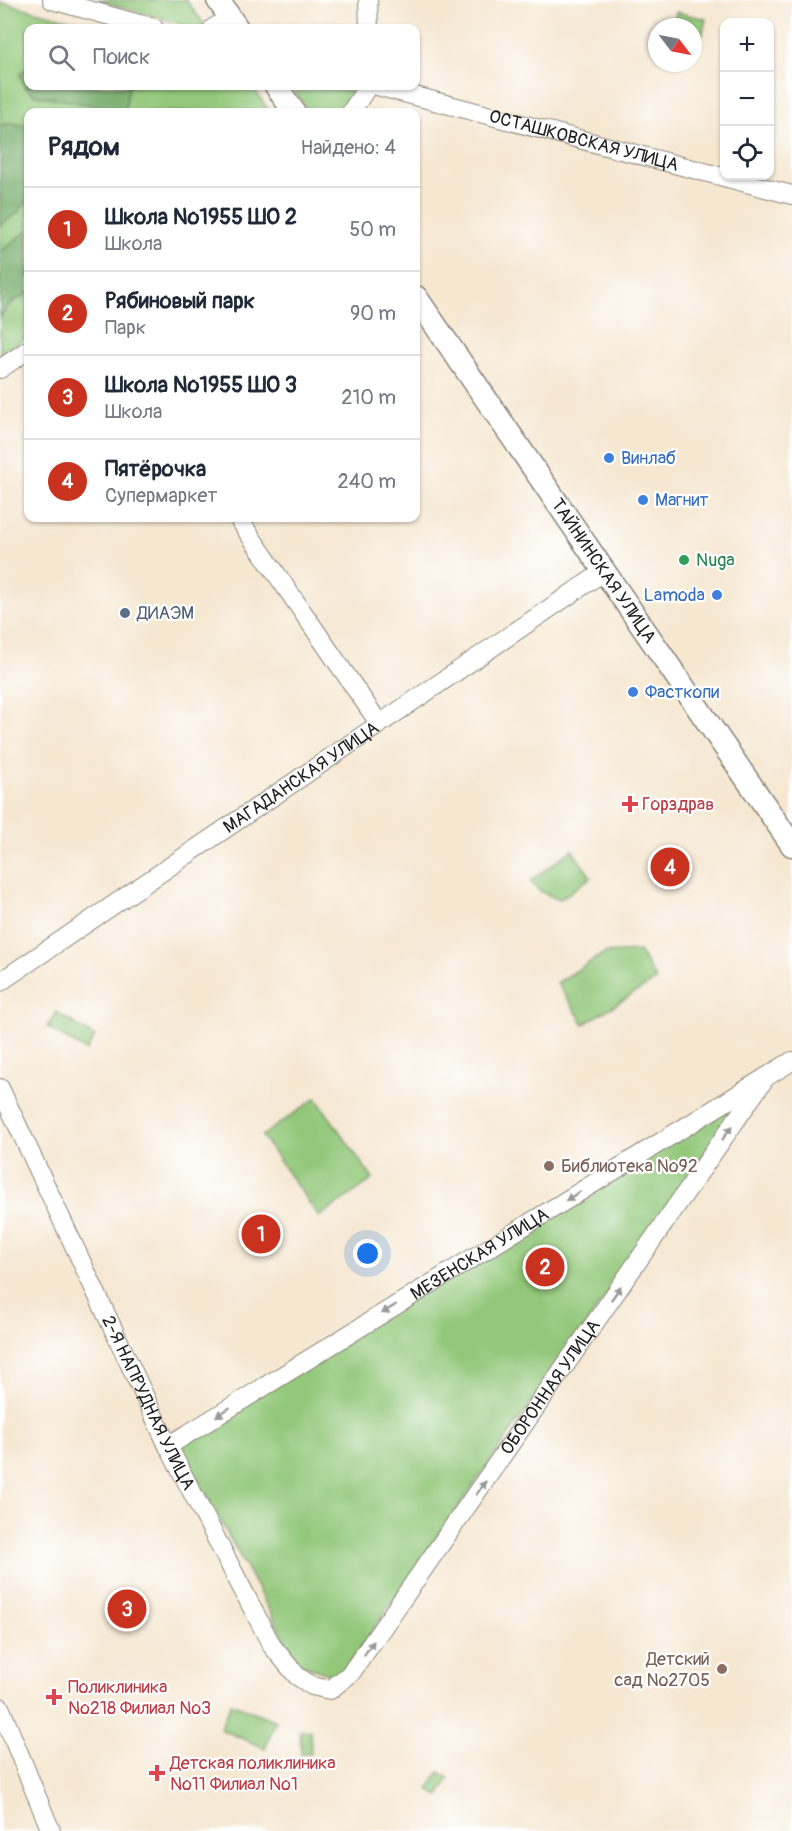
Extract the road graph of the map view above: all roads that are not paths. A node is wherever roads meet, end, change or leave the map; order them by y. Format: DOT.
graph roads {
  1 [pos="52,0"];
  2 [pos="368,0"];
  3 [pos="139,24"];
  4 [pos="369,24"];
  5 [pos="279,90"];
  6 [pos="365,90"];
  7 [pos="392,90"];
  8 [pos="291,108"];
  9 [pos="354,108"];
  10 [pos="792,195"];
  11 [pos="420,303"];
  12 [pos="24,353"];
  13 [pos="0,369"];
  14 [pos="241,522"];
  15 [pos="603,572"];
  16 [pos="379,723"];
  17 [pos="792,845"];
  18 [pos="0,982"];
  19 [pos="792,1061"];
  20 [pos="766,1077"];
  21 [pos="0,1088"];
  22 [pos="168,1446"];
  23 [pos="330,1690"];
  24 [pos="0,1707"];
  25 [pos="51,1831"];
  1 -- 3 [label="street"];
  2 -- 4 [label="street"];
  5 -- 8 [label="main road"];
  6 -- 9 [label="street"];
  7 -- 10 [label="street, ОСТАШКОВСКАЯ УЛИЦА"];
  11 -- 15 [label="main road, ТАЙНИНСКАЯ УЛИЦА"];
  12 -- 13 [label="street"];
  14 -- 16 [label="street"];
  15 -- 16 [label="street, МАГАДАНСКАЯ УЛИЦА"];
  15 -- 17 [label="main road, ТАЙНИНСКАЯ УЛИЦА"];
  16 -- 18 [label="street, МАГАДАНСКАЯ УЛИЦА"];
  19 -- 20 [label="street, МЕЗЕНСКАЯ УЛИЦА"];
  20 -- 22 [label="street, МЕЗЕНСКАЯ УЛИЦА, one-way"];
  23 -- 20 [label="street, ОБОРОННАЯ УЛИЦА, one-way"];
  21 -- 22 [label="street, 2-Я НАПРУДНАЯ УЛИЦА"];
  22 -- 23 [label="street, 2-Я НАПРУДНАЯ УЛИЦА"];
  24 -- 25 [label="street"];
}
